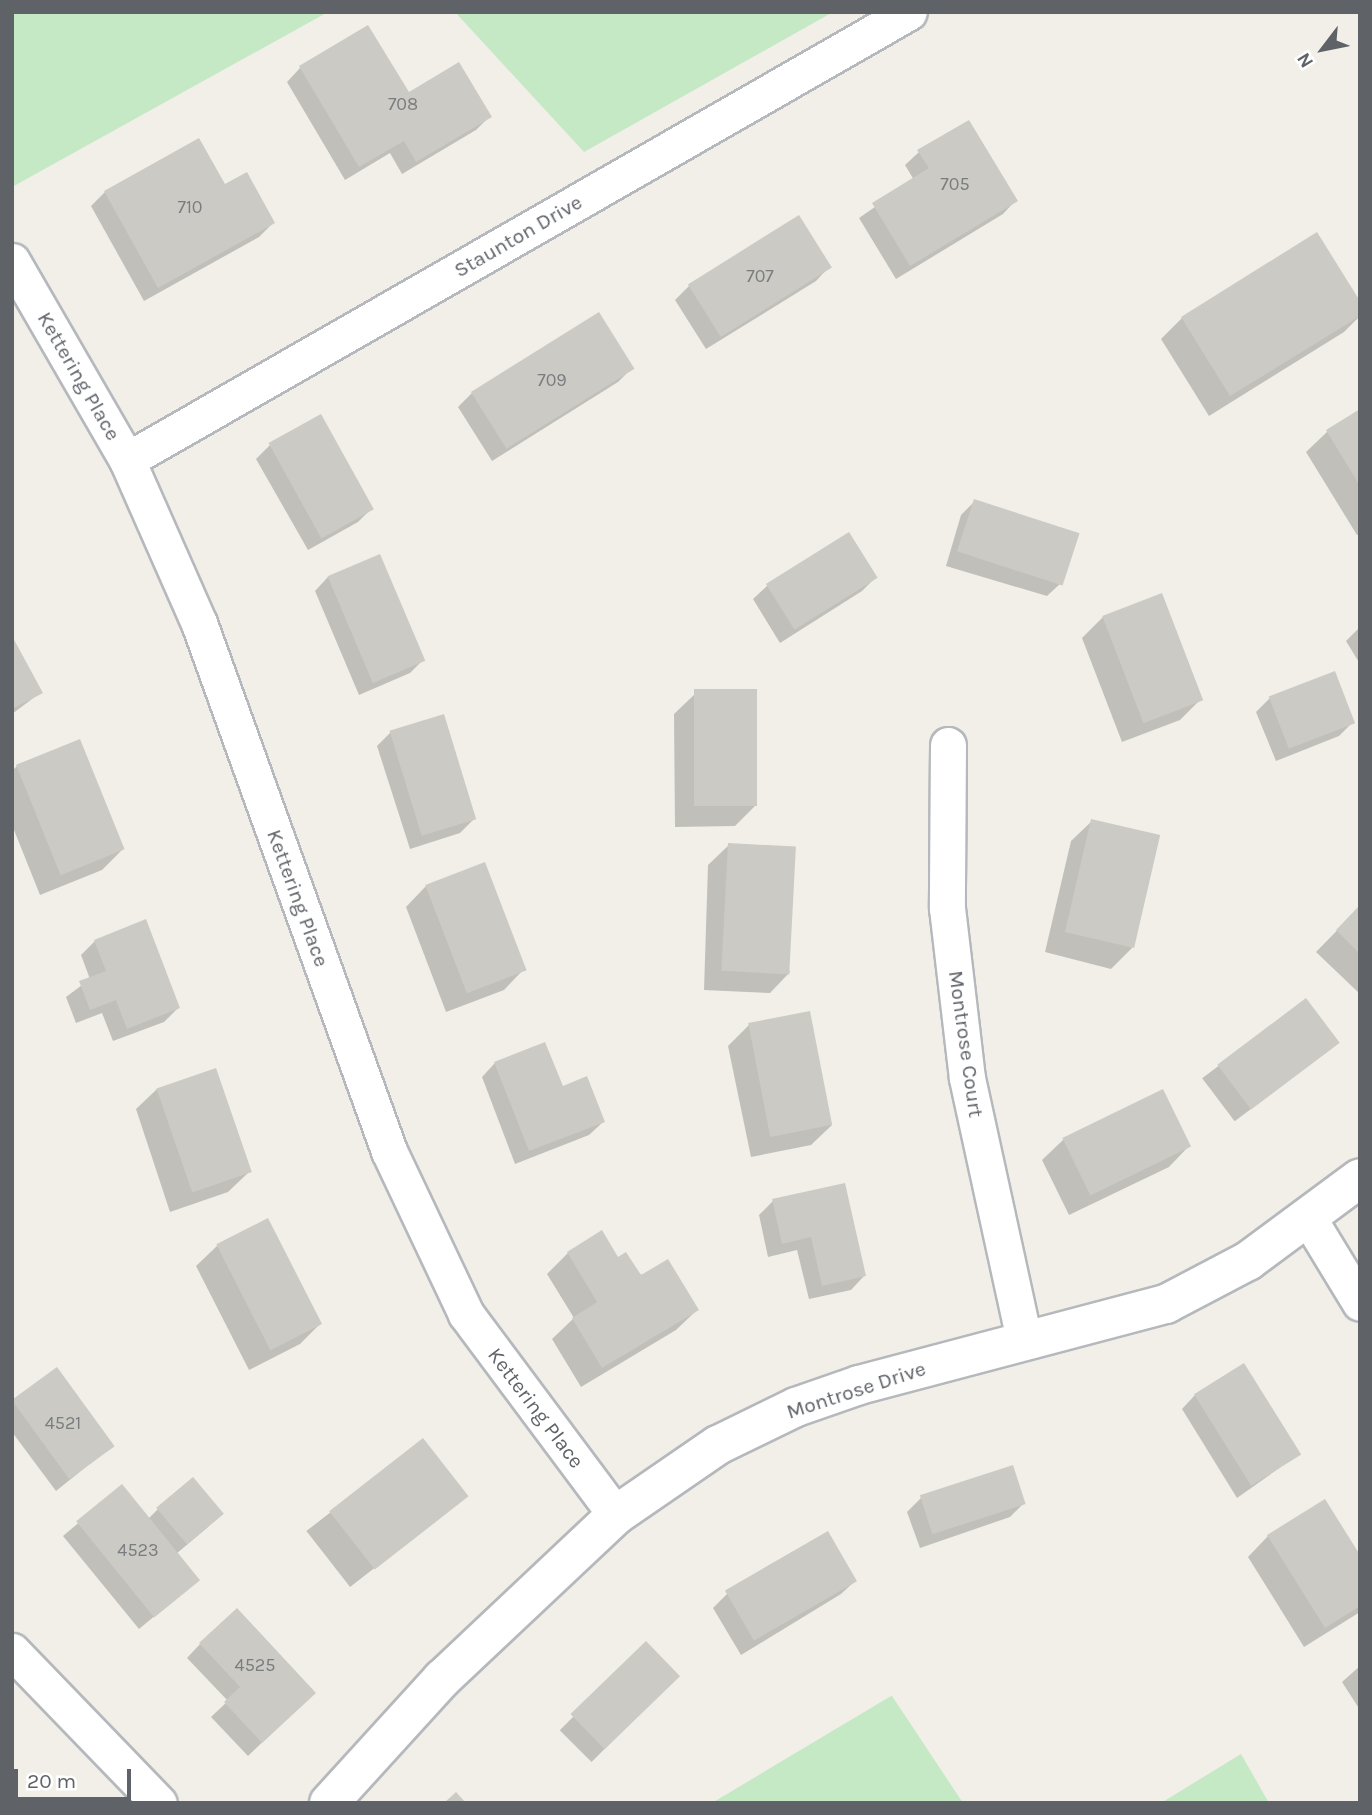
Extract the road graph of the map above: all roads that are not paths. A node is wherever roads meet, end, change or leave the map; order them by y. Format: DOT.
graph roads {
  1 [pos="909,12"];
  2 [pos="12,261"];
  3 [pos="127,460"];
  4 [pos="948,745"];
  5 [pos="1360,1178"];
  6 [pos="1309,1219"];
  7 [pos="1360,1303"];
  8 [pos="1024,1339"];
  9 [pos="615,1515"];
  10 [pos="12,1651"];
  11 [pos="159,1803"];
  12 [pos="329,1803"];
  1 -- 3 [label="street, Staunton Drive"];
  2 -- 3 [label="street, Kettering Place"];
  3 -- 9 [label="street, Kettering Place"];
  4 -- 8 [label="street, Montrose Court"];
  5 -- 6 [label="street, Montrose Drive"];
  6 -- 7 [label="street"];
  6 -- 8 [label="street, Montrose Drive"];
  8 -- 9 [label="street, Montrose Drive"];
  9 -- 12 [label="street, Montrose Drive"];
  10 -- 11 [label="street"];
}
